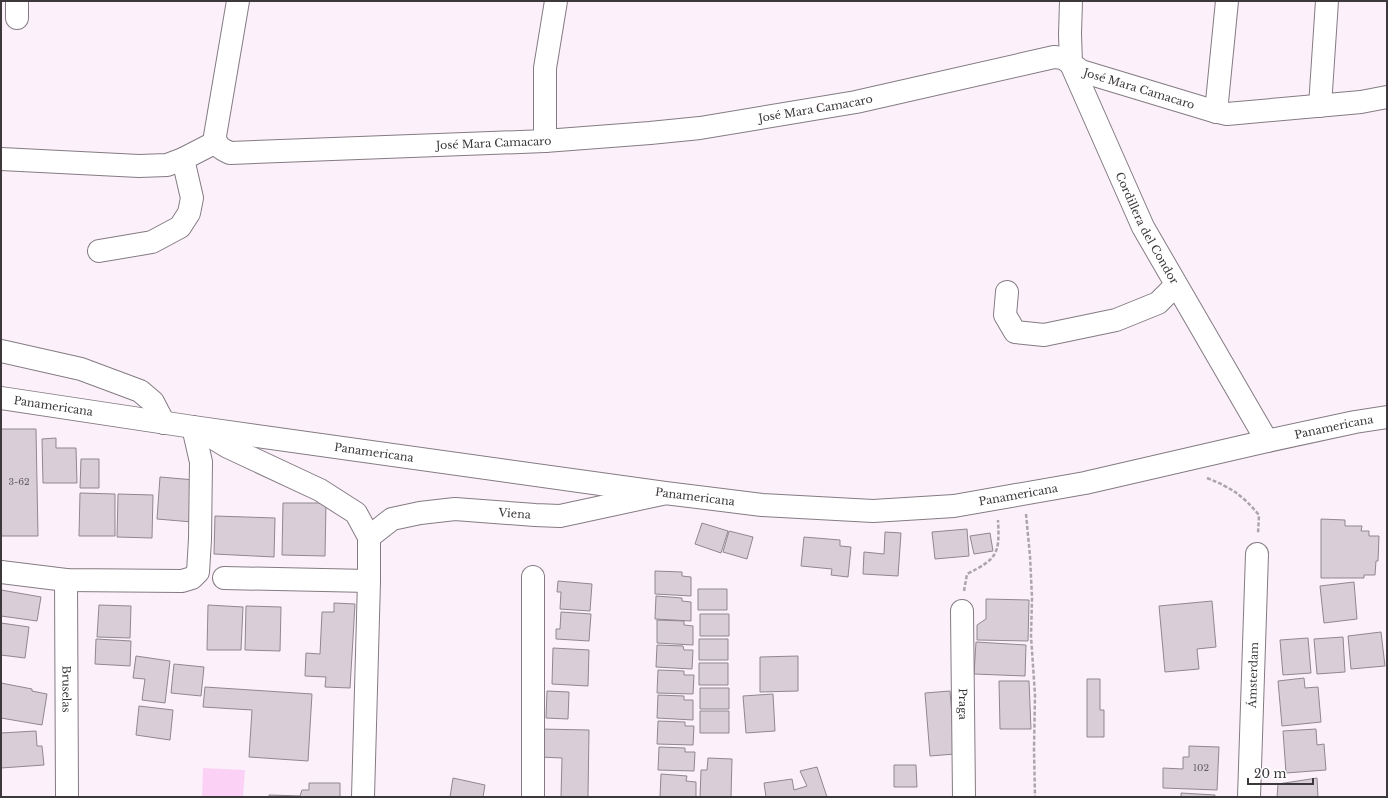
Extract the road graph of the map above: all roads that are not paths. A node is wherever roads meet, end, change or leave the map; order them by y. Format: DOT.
graph roads {
  1 [pos="238,1"];
  2 [pos="556,1"];
  3 [pos="1071,1"];
  4 [pos="1227,1"];
  5 [pos="1327,1"];
  6 [pos="1071,64"];
  7 [pos="1387,98"];
  8 [pos="1320,106"];
  9 [pos="1216,112"];
  10 [pos="545,141"];
  11 [pos="223,148"];
  12 [pos="184,159"];
  13 [pos="1,160"];
  14 [pos="99,251"];
  15 [pos="1176,285"];
  16 [pos="1007,292"];
  17 [pos="1,351"];
  18 [pos="1,398"];
  19 [pos="1387,417"];
  20 [pos="164,423"];
  21 [pos="195,428"];
  22 [pos="1267,441"];
  23 [pos="665,493"];
  24 [pos="369,537"];
  25 [pos="1257,554"];
  26 [pos="1,572"];
  27 [pos="533,577"];
  28 [pos="224,578"];
  29 [pos="66,580"];
  30 [pos="369,581"];
  31 [pos="962,611"];
  32 [pos="68,797"];
  33 [pos="363,797"];
  34 [pos="533,797"];
  35 [pos="964,797"];
  36 [pos="1249,797"];
  1 -- 11 [label="street"];
  2 -- 10 [label="street"];
  3 -- 6 [label="street, Cordillera del Condor"];
  4 -- 9 [label="street"];
  5 -- 8 [label="street"];
  6 -- 9 [label="street, José Mara Camacaro"];
  6 -- 10 [label="street, José Mara Camacaro"];
  6 -- 15 [label="street, Cordillera del Condor"];
  7 -- 8 [label="street, José Mara Camacaro"];
  8 -- 9 [label="street, José Mara Camacaro"];
  10 -- 11 [label="street, José Mara Camacaro"];
  11 -- 12 [label="street"];
  12 -- 13 [label="street"];
  12 -- 14 [label="street"];
  15 -- 16 [label="street"];
  15 -- 22 [label="street, Cordillera del Condor"];
  17 -- 20 [label="street"];
  18 -- 20 [label="street, Panamericana"];
  19 -- 22 [label="street, Panamericana"];
  20 -- 21 [label="street, Panamericana"];
  21 -- 23 [label="street, Panamericana"];
  21 -- 24 [label="street"];
  21 -- 29 [label="street"];
  22 -- 23 [label="street, Panamericana"];
  23 -- 24 [label="street, Viena"];
  24 -- 30 [label="street"];
  25 -- 36 [label="street, Ámsterdam"];
  26 -- 29 [label="street"];
  27 -- 34 [label="street"];
  28 -- 30 [label="street"];
  29 -- 32 [label="street, Bruselas"];
  30 -- 33 [label="street"];
  31 -- 35 [label="street, Praga"];
}
